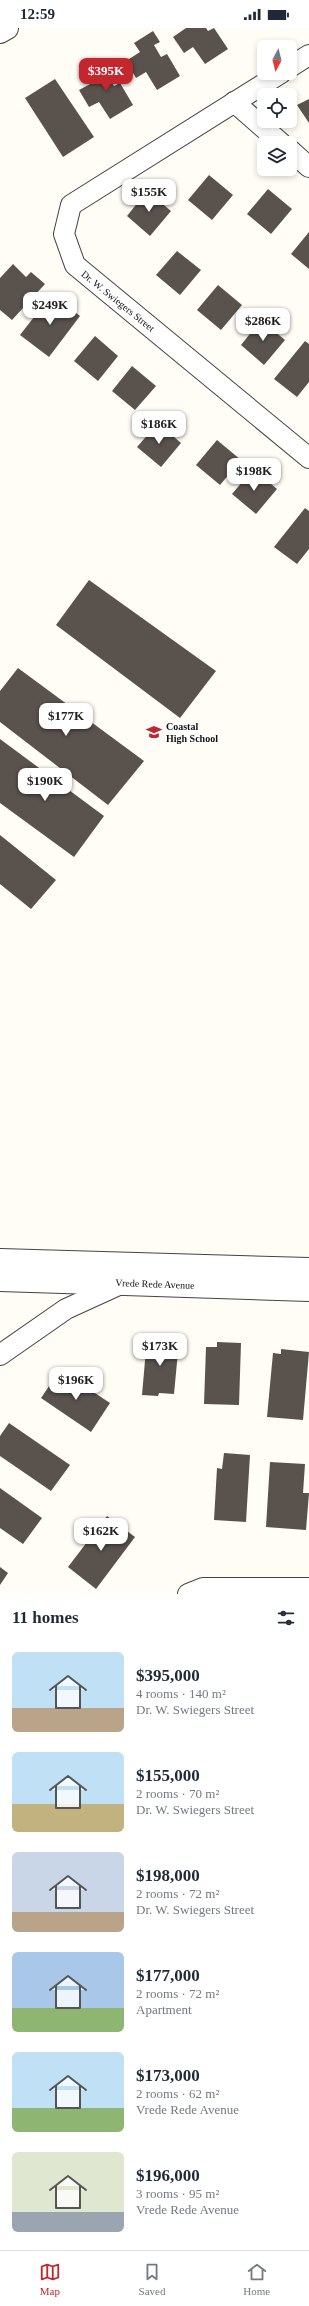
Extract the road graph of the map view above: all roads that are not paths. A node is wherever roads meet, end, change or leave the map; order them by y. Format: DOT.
graph roads {
  1 [pos="7,28"];
  2 [pos="0,32"];
  3 [pos="309,55"];
  4 [pos="297,63"];
  5 [pos="270,80"];
  6 [pos="234,102"];
  7 [pos="273,136"];
  8 [pos="297,156"];
  9 [pos="309,167"];
  10 [pos="309,458"];
  11 [pos="0,1260"];
  12 [pos="309,1269"];
  13 [pos="0,1280"];
  14 [pos="123,1283"];
  15 [pos="309,1290"];
  16 [pos="0,1355"];
  17 [pos="309,1588"];
  18 [pos="188,1594"];
  1 -- 2 [label="street"];
  3 -- 4 [label="street"];
  5 -- 6 [label="street, Dr. W. Swiegers Street"];
  6 -- 7 [label="street"];
  6 -- 10 [label="street, Dr. W. Swiegers Street"];
  8 -- 9 [label="street"];
  11 -- 12 [label="street, Vrede Rede Avenue"];
  13 -- 14 [label="street, Vrede Rede Avenue"];
  14 -- 15 [label="street, Vrede Rede Avenue"];
  14 -- 16 [label="street"];
  17 -- 18 [label="street"];
}
